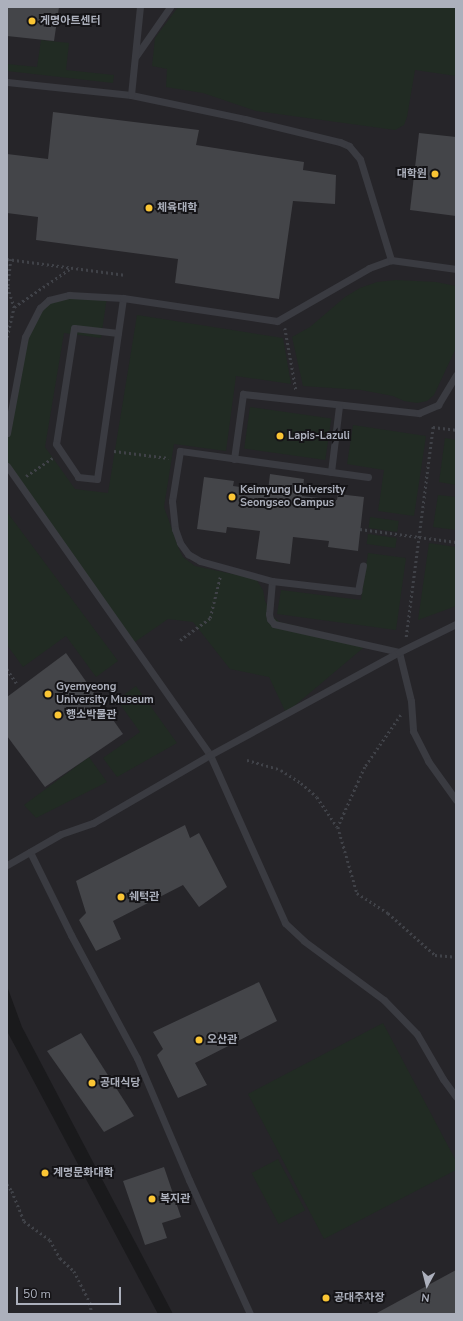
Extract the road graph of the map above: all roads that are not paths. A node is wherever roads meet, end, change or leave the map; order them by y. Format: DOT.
graph roads {
  1 [pos="140,7"];
  2 [pos="170,7"];
  3 [pos="134,58"];
  4 [pos="7,82"];
  5 [pos="131,95"];
  6 [pos="391,260"];
  7 [pos="456,269"];
  8 [pos="123,298"];
  9 [pos="118,333"];
  10 [pos="456,375"];
  11 [pos="339,406"];
  12 [pos="7,433"];
  13 [pos="234,459"];
  14 [pos="7,466"];
  15 [pos="330,472"];
  16 [pos="368,477"];
  17 [pos="363,565"];
  18 [pos="272,581"];
  19 [pos="456,624"];
  20 [pos="399,652"];
  21 [pos="210,754"];
  22 [pos="456,800"];
  23 [pos="30,852"];
  24 [pos="7,865"];
  25 [pos="456,1097"];
  26 [pos="250,1314"];
  1 -- 3 [label="lane"];
  2 -- 3 [label="lane"];
  3 -- 5 [label="lane"];
  4 -- 5 [label="lane"];
  5 -- 6 [label="lane"];
  6 -- 7 [label="lane"];
  6 -- 8 [label="lane"];
  8 -- 9 [label="lane"];
  8 -- 12 [label="lane"];
  9 -- 9 [label="lane"];
  10 -- 11 [label="lane"];
  11 -- 13 [label="lane"];
  11 -- 15 [label="lane"];
  13 -- 15 [label="lane"];
  13 -- 18 [label="lane"];
  14 -- 21 [label="lane"];
  15 -- 16 [label="lane"];
  17 -- 18 [label="lane"];
  18 -- 20 [label="lane"];
  19 -- 20 [label="lane"];
  20 -- 21 [label="lane"];
  20 -- 22 [label="lane"];
  21 -- 23 [label="lane"];
  21 -- 25 [label="lane"];
  23 -- 24 [label="lane"];
  23 -- 26 [label="lane"];
}
